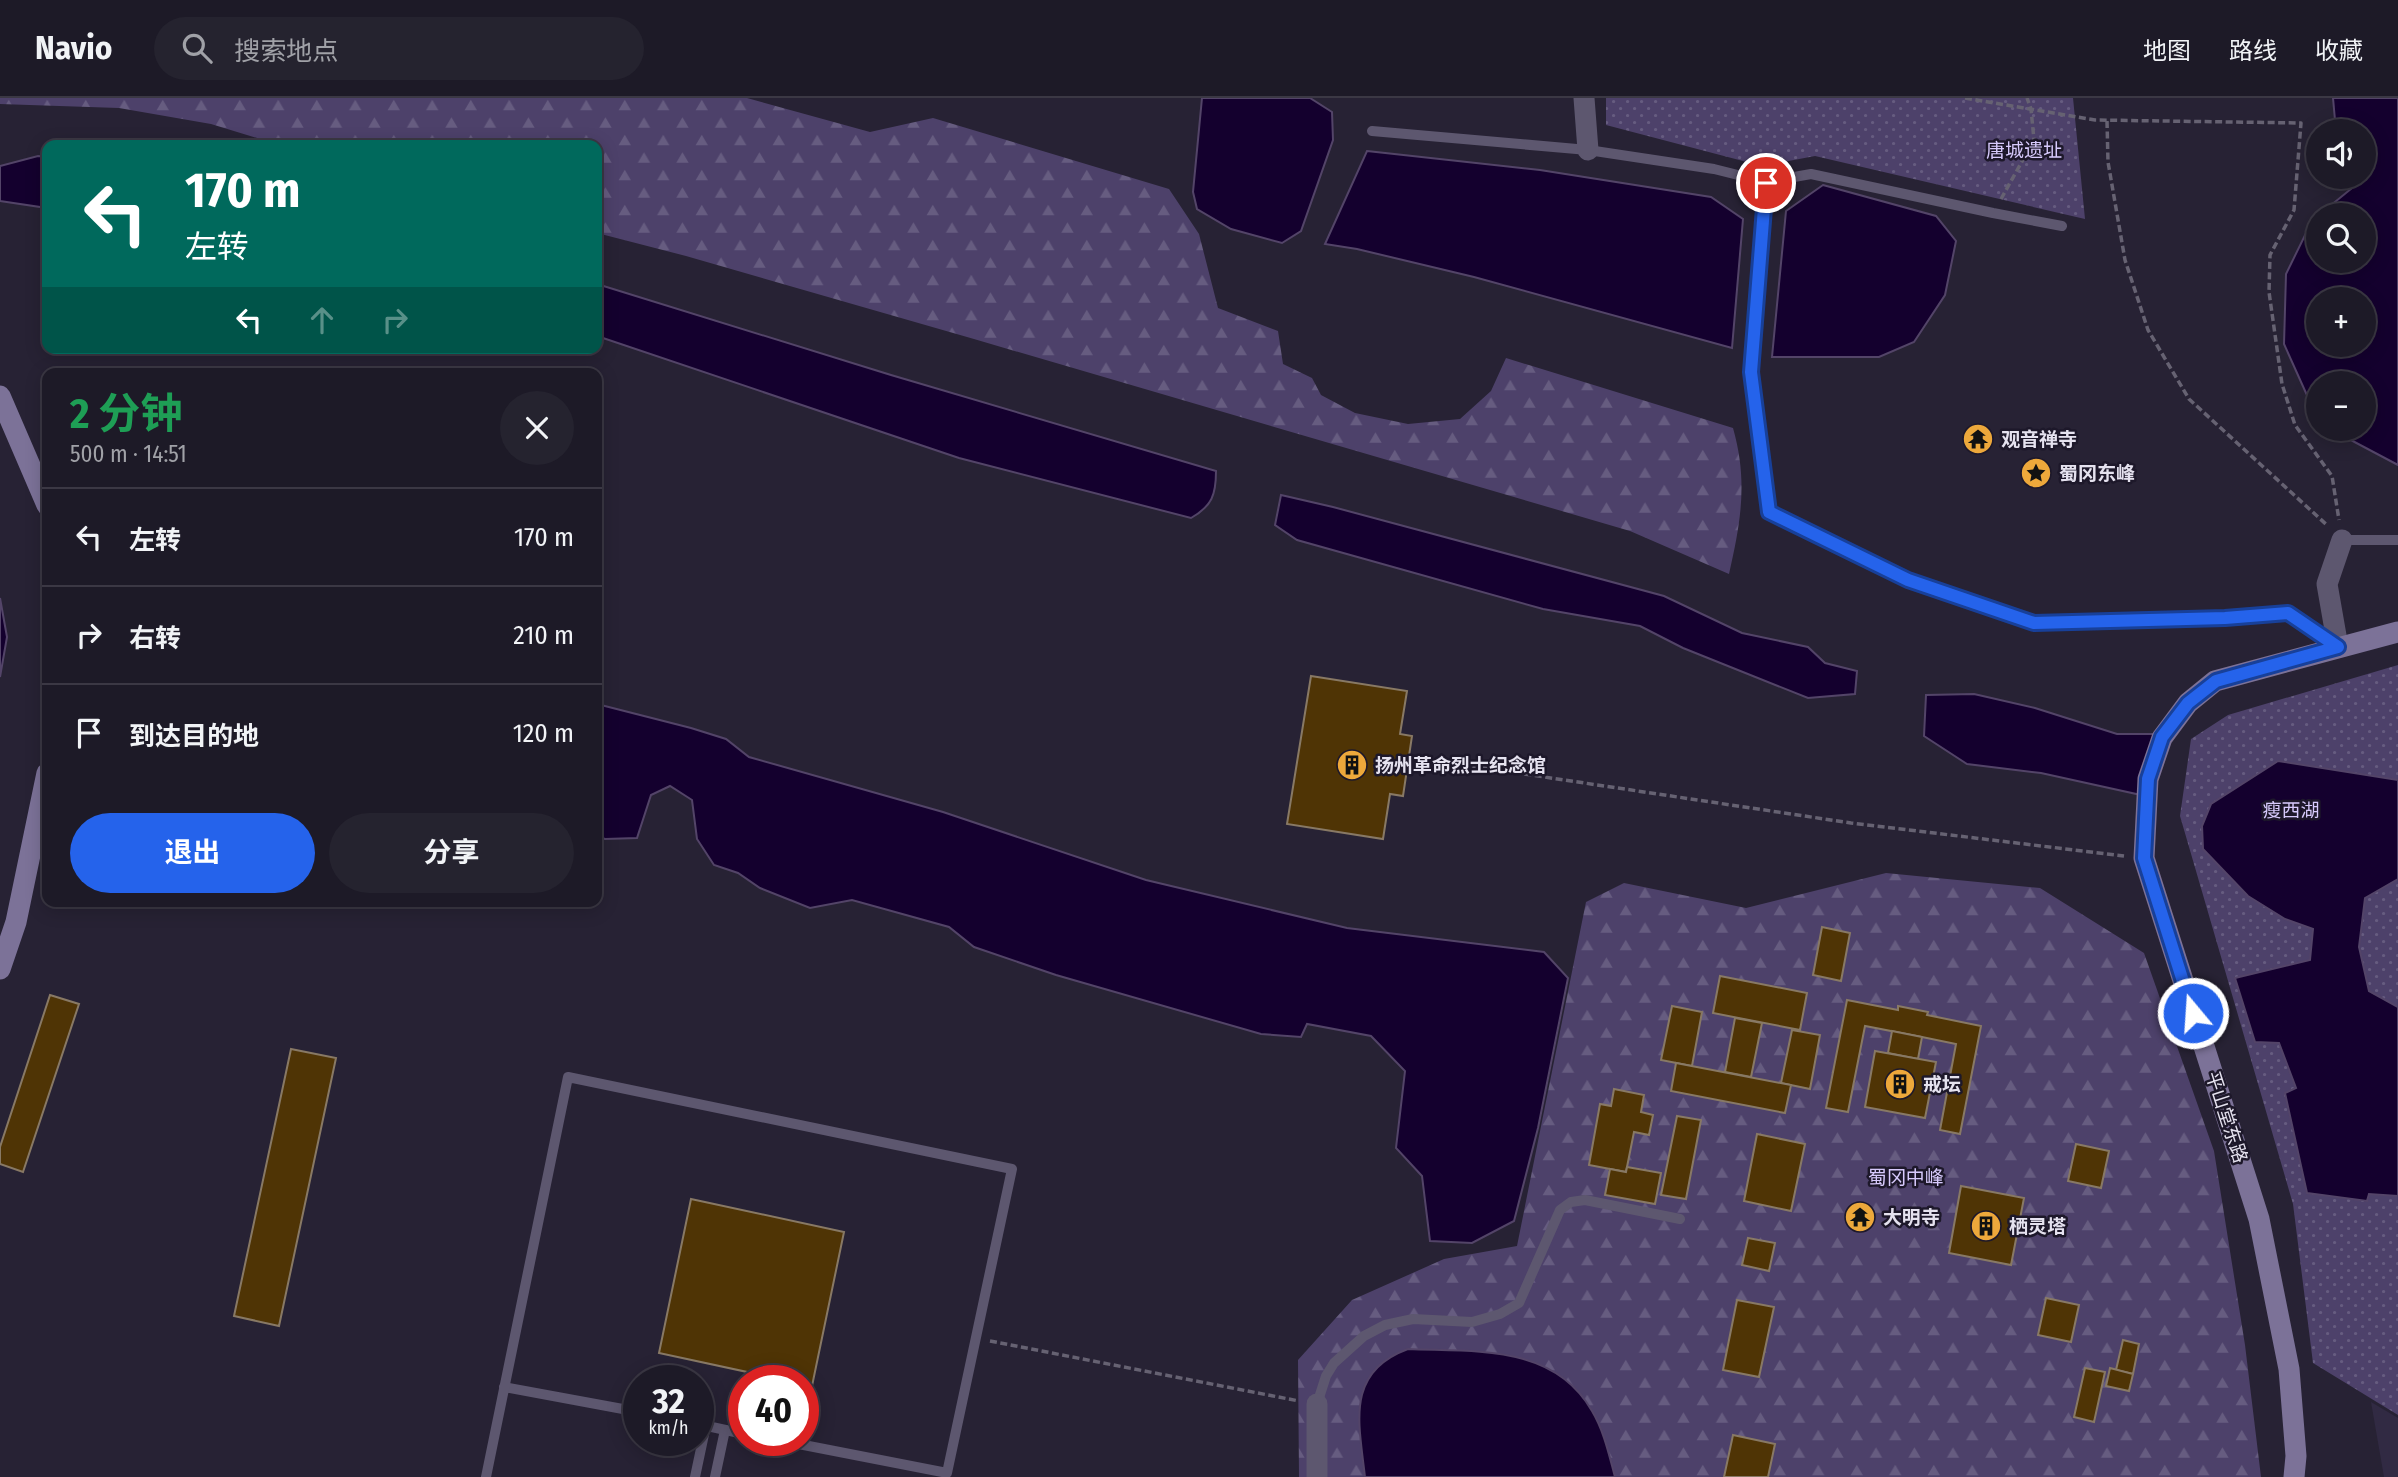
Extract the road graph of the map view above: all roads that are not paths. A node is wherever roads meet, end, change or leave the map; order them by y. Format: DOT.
graph roads {
  1 [pos="1584,98"];
  2 [pos="1372,131"];
  3 [pos="1588,150"];
  4 [pos="1766,183"];
  5 [pos="2062,226"];
  6 [pos="0,396"];
  7 [pos="42,493"];
  8 [pos="2342,540"];
  9 [pos="2398,540"];
  10 [pos="2398,632"];
  11 [pos="2338,647"];
  12 [pos="42,794"];
  13 [pos="0,969"];
  14 [pos="1680,1219"];
  15 [pos="504,1387"];
  16 [pos="1317,1404"];
  17 [pos="623,1409"];
  18 [pos="714,1427"];
  19 [pos="724,1430"];
  20 [pos="728,1431"];
  21 [pos="819,1448"];
  22 [pos="698,1456"];
  23 [pos="486,1477"];
  24 [pos="695,1477"];
  25 [pos="715,1477"];
  26 [pos="1317,1477"];
  27 [pos="2294,1477"];
  1 -- 3 [label="street"];
  2 -- 3 [label="lane"];
  3 -- 4 [label="lane"];
  4 -- 5 [label="lane"];
  4 -- 11 [label="lane"];
  6 -- 7 [label="street"];
  8 -- 9 [label="lane"];
  8 -- 11 [label="street"];
  10 -- 11 [label="street, 平山堂东路"];
  11 -- 27 [label="street, 平山堂东路"];
  12 -- 13 [label="street"];
  14 -- 16 [label="lane"];
  15 -- 17 [label="lane"];
  15 -- 21 [label="lane"];
  15 -- 23 [label="lane"];
  16 -- 26 [label="street"];
  18 -- 19 [label="lane"];
  19 -- 20 [label="lane"];
  19 -- 25 [label="lane"];
  22 -- 24 [label="lane"];
}
